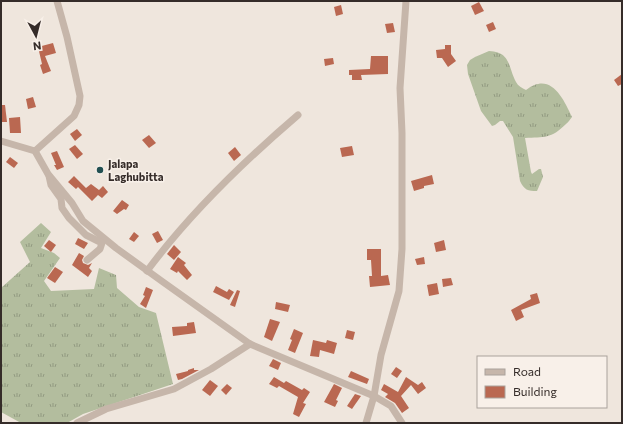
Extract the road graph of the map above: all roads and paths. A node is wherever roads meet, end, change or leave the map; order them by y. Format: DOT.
graph roads {
  1 [pos="57,1"];
  2 [pos="406,1"];
  3 [pos="298,115"];
  4 [pos="1,141"];
  5 [pos="35,151"];
  6 [pos="48,174"];
  7 [pos="87,260"];
  8 [pos="148,271"];
  9 [pos="250,344"];
  10 [pos="374,396"];
  11 [pos="77,423"];
  12 [pos="366,423"];
  13 [pos="402,423"];
  1 -- 5 [label="street"];
  2 -- 10 [label="street"];
  3 -- 8 [label="street"];
  4 -- 5 [label="street"];
  5 -- 6 [label="street"];
  6 -- 7 [label="street"];
  6 -- 8 [label="street"];
  8 -- 9 [label="street"];
  9 -- 10 [label="street"];
  9 -- 11 [label="street"];
  10 -- 12 [label="street"];
  10 -- 13 [label="street"];
}
